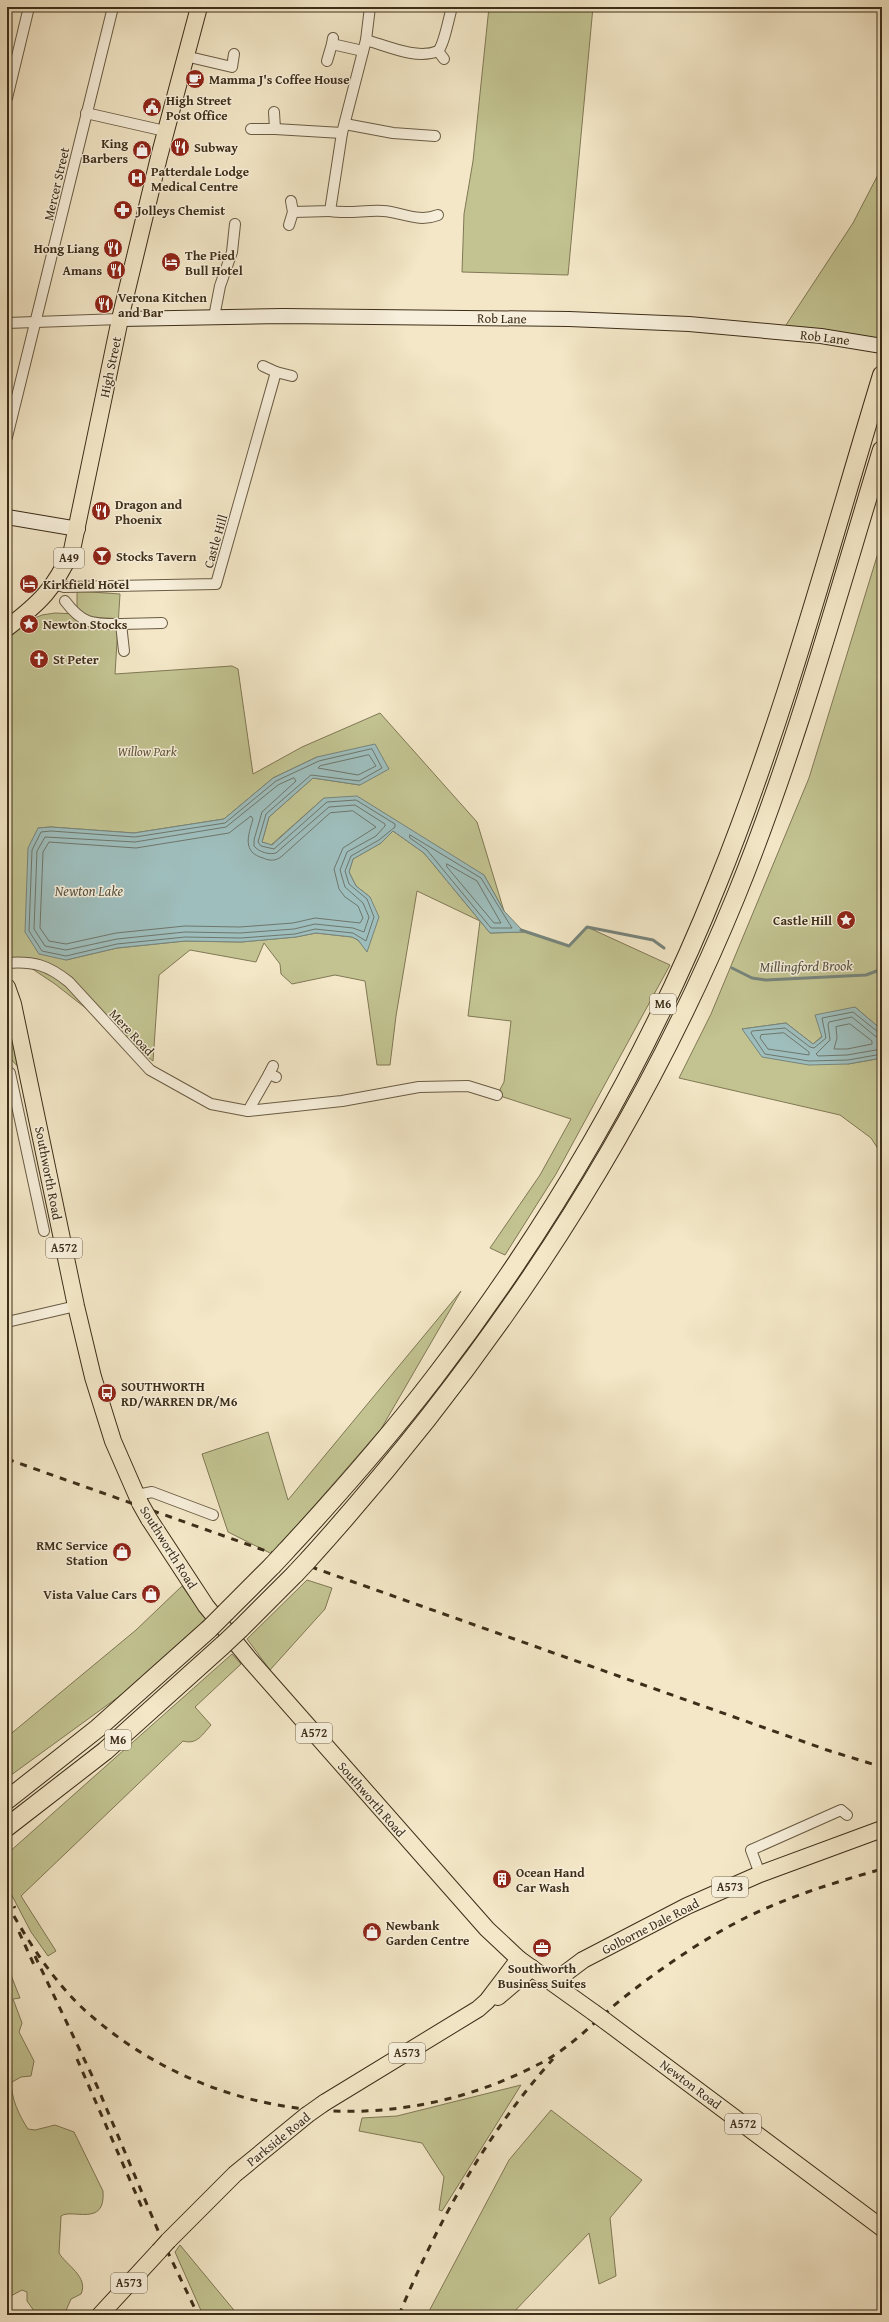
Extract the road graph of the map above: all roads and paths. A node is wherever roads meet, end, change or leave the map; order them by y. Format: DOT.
graph roads {
  1 [pos="29,7"];
  2 [pos="113,7"];
  3 [pos="199,7"];
  4 [pos="370,7"];
  5 [pos="452,7"];
  6 [pos="366,40"];
  7 [pos="363,51"];
  8 [pos="234,54"];
  9 [pos="185,56"];
  10 [pos="327,61"];
  11 [pos="232,67"];
  12 [pos="242,70"];
  13 [pos="7,98"];
  14 [pos="274,112"];
  15 [pos="86,113"];
  16 [pos="343,128"];
  17 [pos="252,129"];
  18 [pos="275,129"];
  19 [pos="165,131"];
  20 [pos="435,136"];
  21 [pos="291,201"];
  22 [pos="330,211"];
  23 [pos="293,212"];
  24 [pos="438,215"];
  25 [pos="235,224"];
  26 [pos="289,225"];
  27 [pos="214,317"];
  28 [pos="120,319"];
  29 [pos="7,322"];
  30 [pos="35,322"];
  31 [pos="882,346"];
  32 [pos="263,366"];
  33 [pos="276,372"];
  34 [pos="292,376"];
  35 [pos="882,376"];
  36 [pos="7,437"];
  37 [pos="882,450"];
  38 [pos="7,517"];
  39 [pos="78,529"];
  40 [pos="59,586"];
  41 [pos="65,601"];
  42 [pos="67,614"];
  43 [pos="121,624"];
  44 [pos="162,624"];
  45 [pos="7,628"];
  46 [pos="124,651"];
  47 [pos="7,963"];
  48 [pos="7,986"];
  49 [pos="9,1072"];
  50 [pos="273,1073"];
  51 [pos="30,1083"];
  52 [pos="497,1095"];
  53 [pos="248,1111"];
  54 [pos="32,1228"];
  55 [pos="76,1306"];
  56 [pos="7,1322"];
  57 [pos="139,1499"];
  58 [pos="213,1515"];
  59 [pos="7,1800"];
  60 [pos="847,1815"];
  61 [pos="7,1827"];
  62 [pos="882,1828"];
  63 [pos="760,1874"];
  64 [pos="525,1964"];
  65 [pos="561,1988"];
  66 [pos="882,2228"];
  67 [pos="100,2315"];
  1 -- 13 [label="street"];
  2 -- 15 [label="street, Mercer Street"];
  3 -- 9 [label="main road, High Street / A49"];
  4 -- 6 [label="street"];
  5 -- 6 [label="street"];
  6 -- 7 [label="street"];
  7 -- 10 [label="street"];
  7 -- 16 [label="street"];
  8 -- 11 [label="street"];
  9 -- 11 [label="street"];
  9 -- 19 [label="main road, High Street / A49"];
  11 -- 12 [label="street"];
  14 -- 18 [label="street"];
  15 -- 19 [label="street"];
  15 -- 30 [label="street, Mercer Street"];
  16 -- 18 [label="street"];
  16 -- 20 [label="street"];
  16 -- 22 [label="street"];
  17 -- 18 [label="street"];
  19 -- 28 [label="main road, High Street / A49"];
  21 -- 23 [label="street"];
  22 -- 23 [label="street"];
  22 -- 24 [label="street"];
  23 -- 26 [label="street"];
  25 -- 27 [label="street"];
  27 -- 28 [label="street, Rob Lane"];
  27 -- 31 [label="street, Rob Lane"];
  28 -- 30 [label="street"];
  28 -- 39 [label="main road, High Street / A49"];
  29 -- 30 [label="street"];
  30 -- 36 [label="street, Mercer Street"];
  32 -- 33 [label="street"];
  33 -- 34 [label="street"];
  33 -- 40 [label="street, Castle Hill"];
  35 -- 59 [label="highway, M6, bridge"];
  37 -- 61 [label="highway, M6, bridge"];
  38 -- 39 [label="street"];
  39 -- 40 [label="main road, High Street / A49"];
  40 -- 41 [label="street"];
  40 -- 45 [label="main road, A49"];
  41 -- 42 [label="street"];
  41 -- 43 [label="street"];
  43 -- 44 [label="street"];
  43 -- 46 [label="street"];
  47 -- 53 [label="street, Mere Road"];
  48 -- 51 [label="main road, Southworth Road / A572"];
  49 -- 51 [label="street"];
  49 -- 54 [label="street"];
  50 -- 53 [label="street"];
  51 -- 55 [label="main road, Southworth Road / A572"];
  52 -- 53 [label="street, Mere Road"];
  55 -- 56 [label="street"];
  55 -- 57 [label="main road, Southworth Road / A572"];
  57 -- 58 [label="street"];
  57 -- 64 [label="main road, Southworth Road / A572, bridge"];
  60 -- 63 [label="street"];
  62 -- 63 [label="main road, Golborne Dale Road / A573"];
  63 -- 65 [label="main road, Golborne Dale Road / A573"];
  64 -- 65 [label="main road, Southworth Road / A572"];
  64 -- 67 [label="main road, Parkside Road / A573, bridge"];
  65 -- 66 [label="main road, Newton Road / A572"];
}
